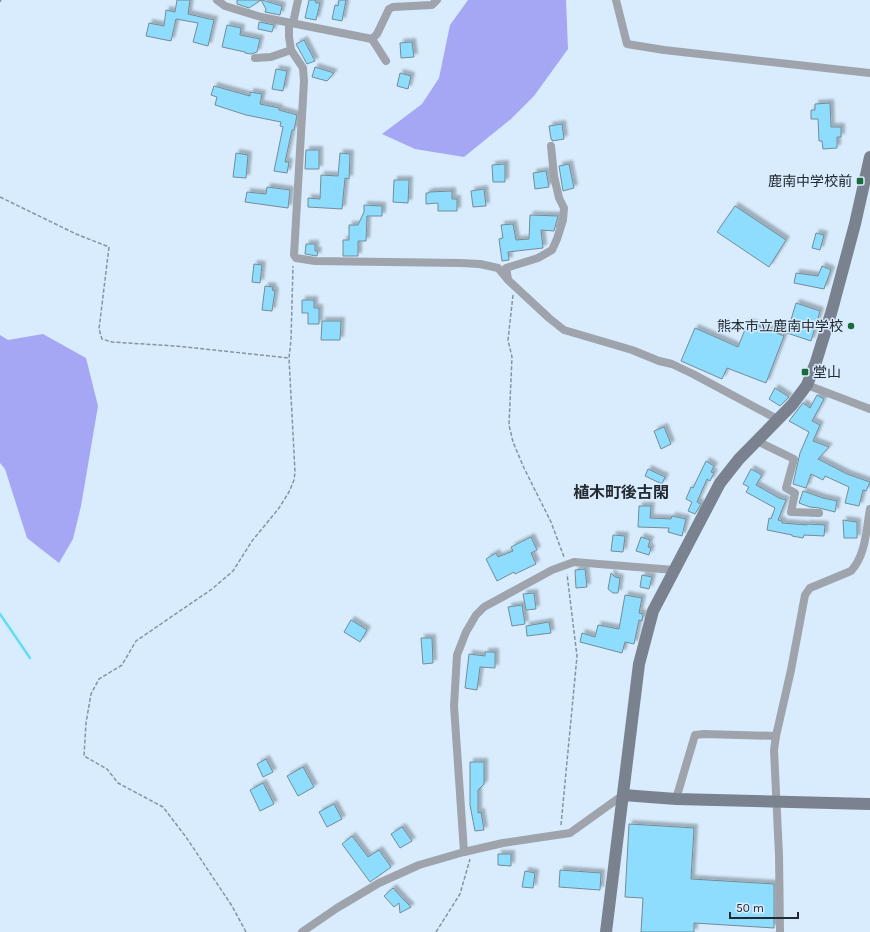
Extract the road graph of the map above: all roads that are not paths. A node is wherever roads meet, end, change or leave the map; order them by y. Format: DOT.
graph roads {
  1 [pos="217,0"];
  2 [pos="298,0"];
  3 [pos="437,0"];
  4 [pos="616,0"];
  5 [pos="291,23"];
  6 [pos="372,39"];
  7 [pos="291,50"];
  8 [pos="255,58"];
  9 [pos="386,61"];
  10 [pos="870,73"];
  11 [pos="551,146"];
  12 [pos="870,157"];
  13 [pos="511,283"];
  14 [pos="807,385"];
  15 [pos="870,409"];
  16 [pos="779,420"];
  17 [pos="757,441"];
  18 [pos="870,509"];
  19 [pos="819,513"];
  20 [pos="674,570"];
  21 [pos="776,736"];
  22 [pos="623,795"];
  23 [pos="676,799"];
  24 [pos="776,801"];
  25 [pos="870,804"];
  26 [pos="464,852"];
  27 [pos="302,932"];
  28 [pos="606,932"];
  29 [pos="780,932"];
  1 -- 5 [label="street"];
  2 -- 5 [label="street"];
  3 -- 6 [label="street"];
  4 -- 10 [label="street"];
  5 -- 6 [label="street"];
  5 -- 7 [label="street"];
  6 -- 9 [label="street"];
  7 -- 8 [label="street"];
  7 -- 13 [label="street"];
  11 -- 13 [label="street"];
  12 -- 14 [label="street"];
  13 -- 16 [label="street"];
  14 -- 15 [label="street"];
  14 -- 16 [label="street"];
  16 -- 17 [label="street"];
  17 -- 19 [label="street"];
  17 -- 20 [label="street"];
  18 -- 21 [label="street"];
  20 -- 22 [label="street"];
  20 -- 26 [label="street"];
  21 -- 23 [label="street"];
  21 -- 24 [label="street"];
  22 -- 23 [label="street"];
  22 -- 26 [label="street"];
  22 -- 28 [label="street"];
  23 -- 24 [label="street"];
  24 -- 25 [label="street"];
  24 -- 29 [label="street"];
  26 -- 27 [label="street"];
}
